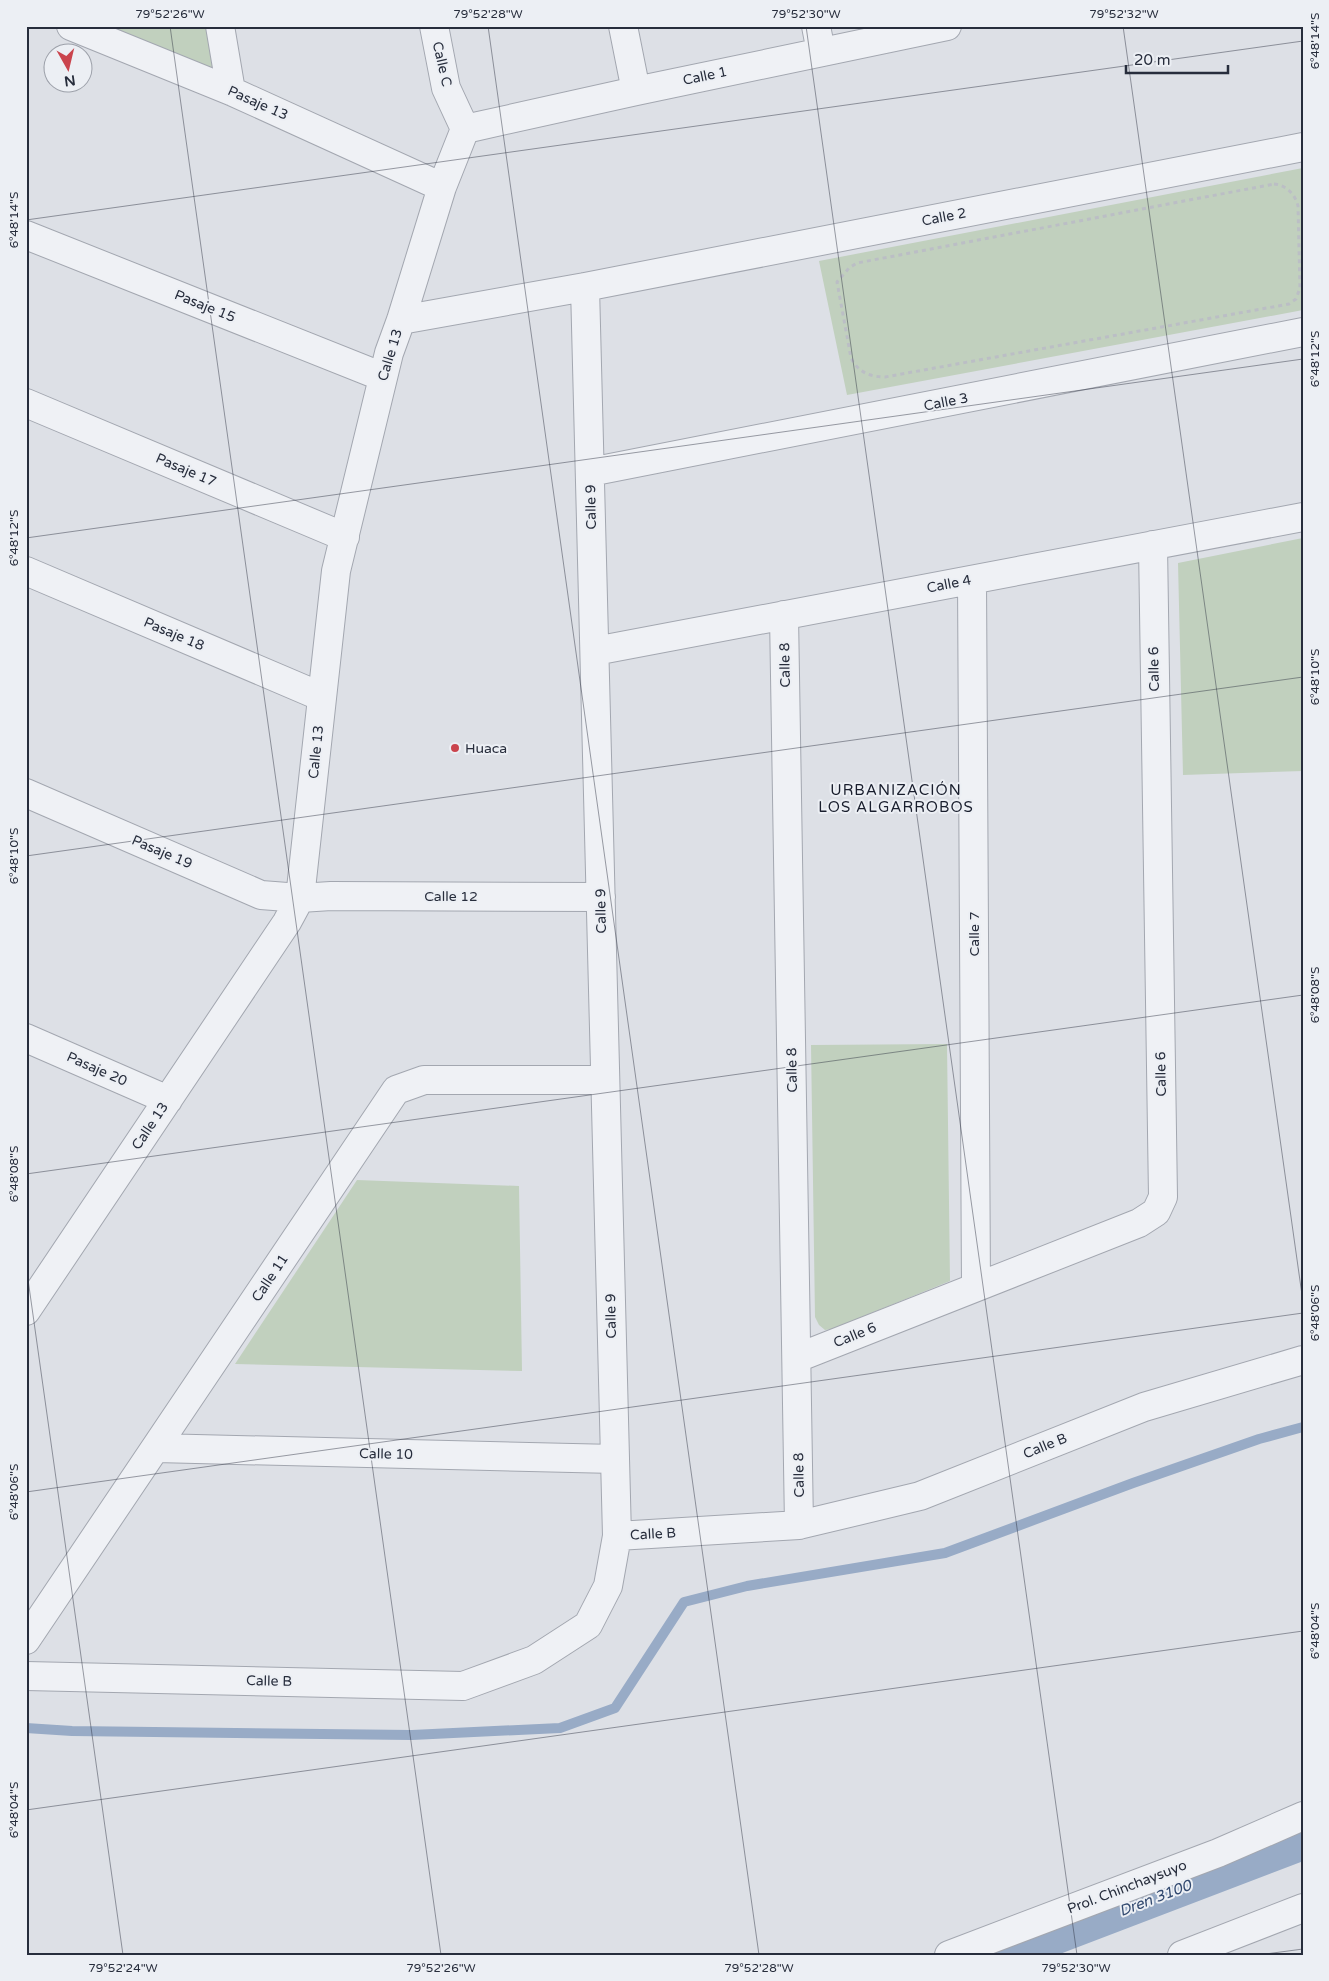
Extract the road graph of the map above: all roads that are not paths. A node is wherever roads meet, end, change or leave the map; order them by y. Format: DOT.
graph roads {
  1 [pos="71,26"];
  2 [pos="220,26"];
  3 [pos="434,26"];
  4 [pos="623,26"];
  5 [pos="947,26"];
  6 [pos="818,39"];
  7 [pos="230,91"];
  8 [pos="636,91"];
  9 [pos="465,129"];
  10 [pos="1303,147"];
  11 [pos="442,188"];
  12 [pos="26,234"];
  13 [pos="585,287"];
  14 [pos="401,320"];
  15 [pos="1303,332"];
  16 [pos="383,377"];
  17 [pos="26,403"];
  18 [pos="590,472"];
  19 [pos="1303,517"];
  20 [pos="345,537"];
  21 [pos="1153,545"];
  22 [pos="26,571"];
  23 [pos="972,580"];
  24 [pos="784,615"];
  25 [pos="595,651"];
  26 [pos="322,697"];
  27 [pos="26,793"];
  28 [pos="601,897"];
  29 [pos="300,898"];
  30 [pos="26,1038"];
  31 [pos="605,1080"];
  32 [pos="168,1100"];
  33 [pos="976,1287"];
  34 [pos="30,1297"];
  35 [pos="797,1358"];
  36 [pos="1303,1360"];
  37 [pos="156,1448"];
  38 [pos="615,1460"];
  39 [pos="799,1525"];
  40 [pos="617,1536"];
  41 [pos="26,1640"];
  42 [pos="26,1676"];
  43 [pos="1303,1816"];
  44 [pos="1303,1908"];
  45 [pos="949,1955"];
  46 [pos="1182,1955"];
  1 -- 7 [label="street, Pasaje 13"];
  2 -- 7 [label="street"];
  3 -- 9 [label="street, Calle C"];
  4 -- 8 [label="street"];
  5 -- 6 [label="street, Calle 1"];
  6 -- 8 [label="street, Calle 1"];
  7 -- 11 [label="street, Pasaje 13"];
  8 -- 9 [label="street, Calle 1"];
  9 -- 11 [label="street, Calle 13"];
  10 -- 13 [label="street, Calle 2"];
  11 -- 14 [label="street, Calle 13"];
  12 -- 16 [label="street, Pasaje 15"];
  13 -- 14 [label="street, Calle 2"];
  13 -- 18 [label="street, Calle 9"];
  14 -- 16 [label="street, Calle 13"];
  15 -- 18 [label="street, Calle 3"];
  16 -- 20 [label="street, Calle 13"];
  17 -- 20 [label="street, Pasaje 17"];
  18 -- 25 [label="street, Calle 9"];
  19 -- 21 [label="street, Calle 4"];
  20 -- 26 [label="street, Calle 13"];
  21 -- 23 [label="street, Calle 4"];
  21 -- 33 [label="street, Calle 6"];
  22 -- 26 [label="street, Pasaje 18"];
  23 -- 24 [label="street, Calle 4"];
  23 -- 33 [label="street, Calle 7"];
  24 -- 25 [label="street, Calle 4"];
  24 -- 35 [label="street, Calle 8"];
  25 -- 28 [label="street, Calle 9"];
  26 -- 29 [label="street, Calle 13"];
  27 -- 29 [label="street, Pasaje 19"];
  28 -- 29 [label="street, Calle 12"];
  28 -- 31 [label="street, Calle 9"];
  29 -- 32 [label="street, Calle 13"];
  30 -- 32 [label="street, Pasaje 20"];
  31 -- 37 [label="street, Calle 11"];
  31 -- 38 [label="street, Calle 9"];
  32 -- 34 [label="street, Calle 13"];
  33 -- 35 [label="street, Calle 6"];
  35 -- 39 [label="street, Calle 8"];
  36 -- 39 [label="street, Calle B"];
  37 -- 38 [label="street, Calle 10"];
  37 -- 41 [label="street, Calle 11"];
  38 -- 40 [label="street, Calle 9"];
  39 -- 40 [label="street, Calle B"];
  40 -- 42 [label="street, Calle B"];
  43 -- 45 [label="street, Prol. Chinchaysuyo"];
  44 -- 46 [label="street"];
}
